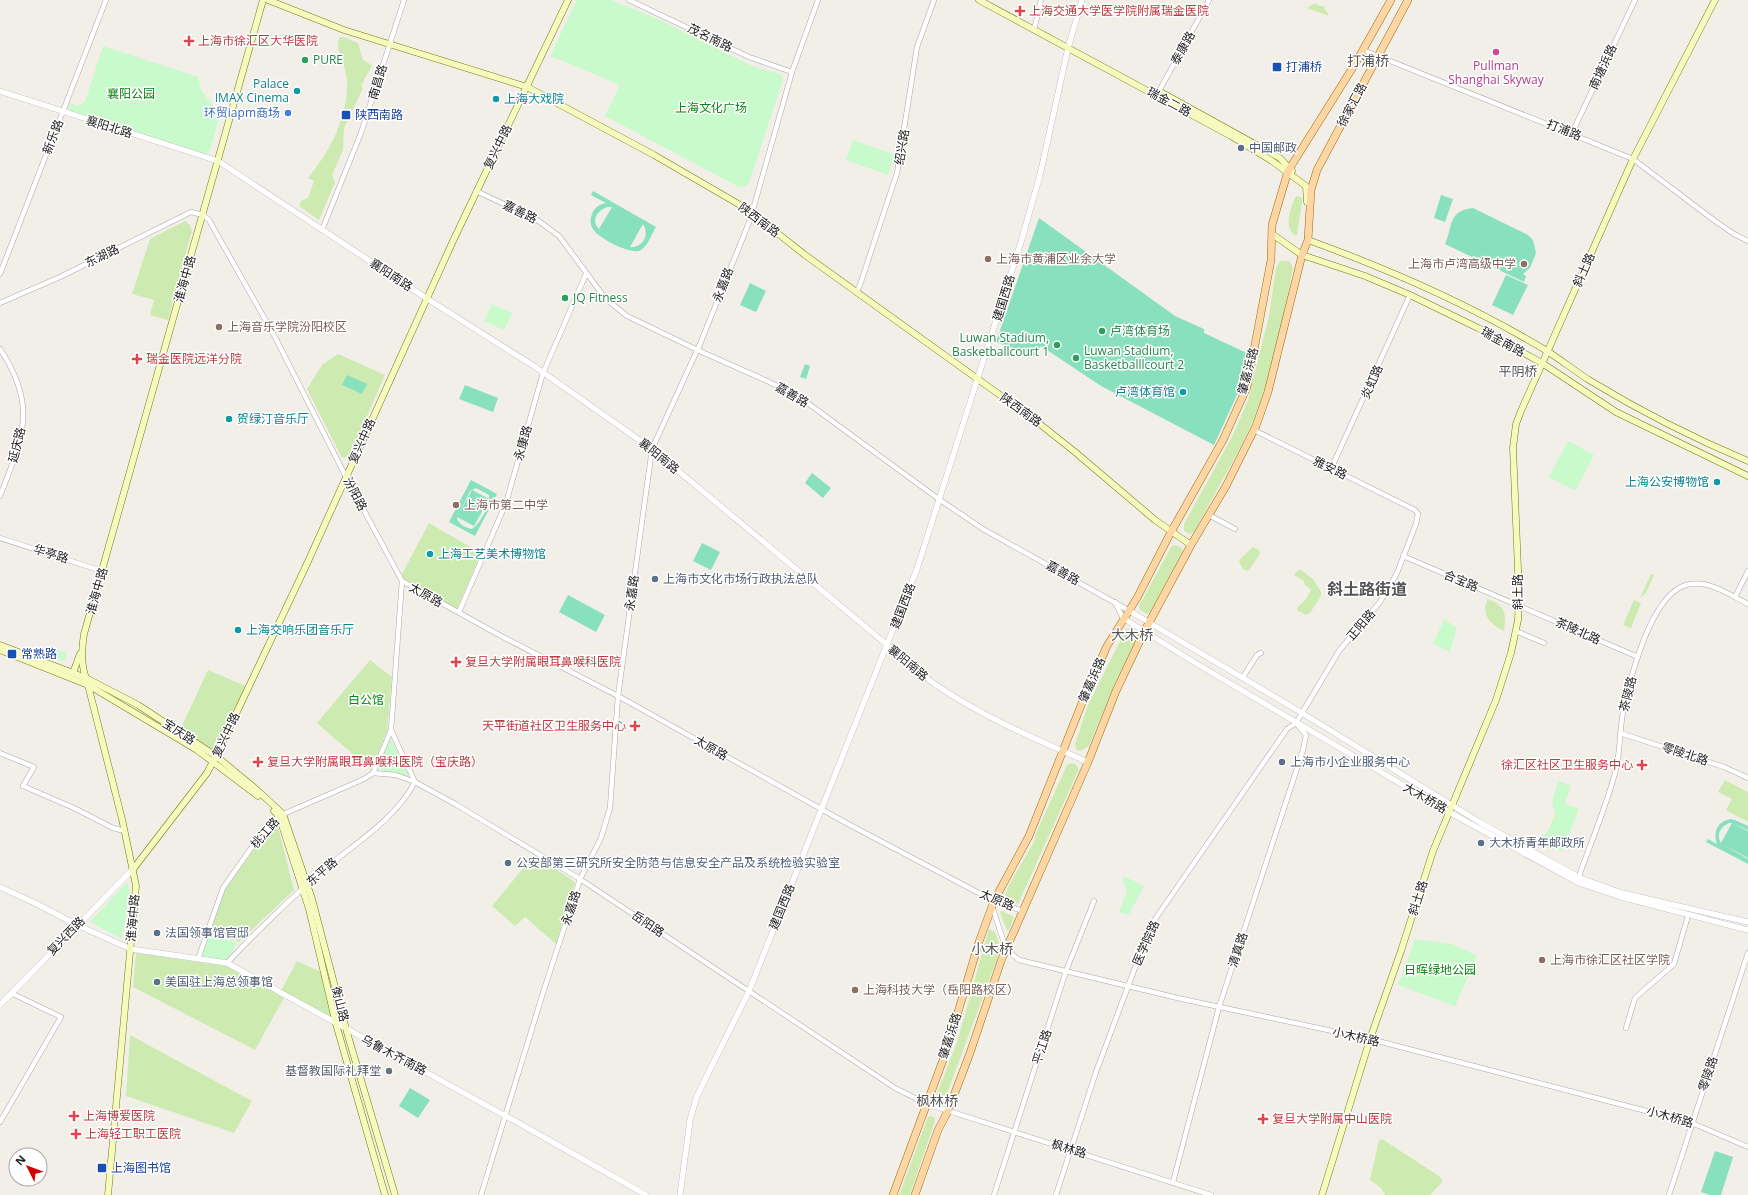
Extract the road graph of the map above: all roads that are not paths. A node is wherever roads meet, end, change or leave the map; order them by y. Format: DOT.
graph roads {
  1 [pos="106,0"];
  2 [pos="264,0"];
  3 [pos="268,0"];
  4 [pos="404,0"];
  5 [pos="568,0"];
  6 [pos="629,0"];
  7 [pos="818,0"];
  8 [pos="934,0"];
  9 [pos="979,0"];
  10 [pos="1041,0"];
  11 [pos="1082,0"];
  12 [pos="1209,0"];
  13 [pos="1391,0"];
  14 [pos="1408,0"];
  15 [pos="1635,0"];
  16 [pos="1715,0"];
  17 [pos="1034,30"];
  18 [pos="389,44"];
  19 [pos="1068,48"];
  20 [pos="1363,50"];
  21 [pos="1378,57"];
  22 [pos="792,72"];
  23 [pos="527,87"];
  24 [pos="0,91"];
  25 [pos="1158,94"];
  26 [pos="63,112"];
  27 [pos="1572,133"];
  28 [pos="1633,159"];
  29 [pos="218,161"];
  30 [pos="1289,170"];
  31 [pos="1311,190"];
  32 [pos="476,191"];
  33 [pos="752,213"];
  34 [pos="203,216"];
  35 [pos="322,230"];
  36 [pos="1272,234"];
  37 [pos="1308,240"];
  38 [pos="1748,241"];
  39 [pos="1302,255"];
  40 [pos="0,274"];
  41 [pos="586,274"];
  42 [pos="857,292"];
  43 [pos="1410,294"];
  44 [pos="426,298"];
  45 [pos="0,302"];
  46 [pos="0,349"];
  47 [pos="697,350"];
  48 [pos="1547,351"];
  49 [pos="1542,362"];
  50 [pos="543,373"];
  51 [pos="976,378"];
  52 [pos="1254,430"];
  53 [pos="652,449"];
  54 [pos="1748,461"];
  55 [pos="1331,469"];
  56 [pos="1748,476"];
  57 [pos="346,477"];
  58 [pos="0,496"];
  59 [pos="940,500"];
  60 [pos="1406,505"];
  61 [pos="1209,515"];
  62 [pos="1235,529"];
  63 [pos="1171,532"];
  64 [pos="0,538"];
  65 [pos="1191,545"];
  66 [pos="1403,556"];
  67 [pos="102,570"];
  68 [pos="1748,571"];
  69 [pos="402,581"];
  70 [pos="1735,598"];
  71 [pos="1115,602"];
  72 [pos="1748,604"];
  73 [pos="1519,605"];
  74 [pos="1128,610"];
  75 [pos="459,612"];
  76 [pos="1123,618"];
  77 [pos="1150,622"];
  78 [pos="1144,632"];
  79 [pos="1516,632"];
  80 [pos="1591,636"];
  81 [pos="1588,642"];
  82 [pos="1544,643"];
  83 [pos="83,645"];
  84 [pos="888,645"];
  85 [pos="0,647"];
  86 [pos="1261,652"];
  87 [pos="1638,657"];
  88 [pos="73,673"];
  89 [pos="1243,677"];
  90 [pos="86,678"];
  91 [pos="88,685"];
  92 [pos="618,696"];
  93 [pos="1302,713"];
  94 [pos="1296,723"];
  95 [pos="391,730"];
  96 [pos="1620,733"];
  97 [pos="1063,751"];
  98 [pos="0,753"];
  99 [pos="215,759"];
  100 [pos="1088,762"];
  101 [pos="373,773"];
  102 [pos="1748,778"];
  103 [pos="415,782"];
  104 [pos="1452,805"];
  105 [pos="822,810"];
  106 [pos="1448,812"];
  107 [pos="281,815"];
  108 [pos="124,831"];
  109 [pos="134,868"];
  110 [pos="580,879"];
  111 [pos="1579,881"];
  112 [pos="305,886"];
  113 [pos="0,887"];
  114 [pos="1094,901"];
  115 [pos="993,903"];
  116 [pos="1023,911"];
  117 [pos="1687,919"];
  118 [pos="1748,922"];
  119 [pos="77,925"];
  120 [pos="1748,930"];
  121 [pos="131,949"];
  122 [pos="1006,949"];
  123 [pos="1748,953"];
  124 [pos="198,959"];
  125 [pos="227,963"];
  126 [pos="1066,972"];
  127 [pos="1128,986"];
  128 [pos="749,991"];
  129 [pos="11,993"];
  130 [pos="0,1005"];
  131 [pos="1219,1007"];
  132 [pos="336,1024"];
  133 [pos="1626,1028"];
  134 [pos="346,1029"];
  135 [pos="1370,1039"];
  136 [pos="927,1104"];
  137 [pos="948,1111"];
  138 [pos="505,1115"];
  139 [pos="0,1122"];
  140 [pos="1692,1122"];
  141 [pos="1014,1132"];
  142 [pos="1748,1148"];
  143 [pos="1072,1150"];
  144 [pos="1173,1182"];
  145 [pos="108,1195"];
  146 [pos="385,1195"];
  147 [pos="395,1195"];
  148 [pos="481,1195"];
  149 [pos="646,1195"];
  150 [pos="680,1195"];
  151 [pos="893,1195"];
  152 [pos="914,1195"];
  153 [pos="994,1195"];
  154 [pos="1056,1195"];
  155 [pos="1211,1195"];
  156 [pos="1322,1195"];
  157 [pos="1669,1195"];
  1 -- 26 [label="street, 新乐路"];
  2 -- 29 [label="main road, 淮海中路"];
  3 -- 18 [label="main road, 陕西南路"];
  4 -- 18 [label="street, 南昌路"];
  5 -- 23 [label="main road, 复兴中路"];
  6 -- 22 [label="street, 茂名南路"];
  7 -- 22 [label="street, 永嘉路"];
  8 -- 42 [label="street, 绍兴路"];
  9 -- 17 [label="main road, 瑞金二路"];
  10 -- 17 [label="street"];
  11 -- 19 [label="street, 建国西路"];
  12 -- 25 [label="street, 泰康路"];
  13 -- 20 [label="main road, 徐家汇路"];
  14 -- 21 [label="main road, 徐家汇路"];
  15 -- 27 [label="street, 南塘浜路"];
  16 -- 28 [label="main road, 斜土路"];
  17 -- 19 [label="main road, 瑞金二路"];
  18 -- 23 [label="main road, 陕西南路"];
  18 -- 35 [label="street, 南昌路"];
  19 -- 25 [label="main road, 瑞金二路"];
  19 -- 51 [label="street, 建国西路"];
  20 -- 21 [label="street, 打浦路"];
  20 -- 30 [label="main road, 徐家汇路"];
  21 -- 27 [label="street, 打浦路"];
  21 -- 31 [label="main road, 徐家汇路"];
  22 -- 33 [label="street, 永嘉路"];
  23 -- 32 [label="main road, 复兴中路"];
  23 -- 33 [label="main road, 陕西南路"];
  24 -- 26 [label="street, 襄阳北路"];
  25 -- 30 [label="main road, 瑞金二路"];
  26 -- 29 [label="street, 襄阳北路"];
  26 -- 40 [label="street, 新乐路"];
  27 -- 28 [label="street, 打浦路"];
  28 -- 38 [label="street, 打浦路"];
  28 -- 48 [label="main road, 斜土路"];
  29 -- 34 [label="main road, 淮海中路"];
  29 -- 35 [label="street, 襄阳南路"];
  30 -- 36 [label="main road, 肇嘉浜路"];
  30 -- 37 [label="main road, 瑞金二路"];
  31 -- 37 [label="main road, 肇嘉浜路"];
  32 -- 41 [label="street, 嘉善路"];
  32 -- 44 [label="main road, 复兴中路"];
  33 -- 42 [label="main road, 陕西南路"];
  33 -- 47 [label="street, 永嘉路"];
  34 -- 45 [label="street, 东湖路"];
  34 -- 57 [label="street, 汾阳路"];
  34 -- 67 [label="main road, 淮海中路"];
  35 -- 44 [label="street, 襄阳南路"];
  36 -- 39 [label="main road, 瑞金南路"];
  36 -- 63 [label="main road, 肇嘉浜路"];
  37 -- 39 [label="main road, 肇嘉浜路"];
  37 -- 48 [label="main road, 瑞金南路"];
  39 -- 43 [label="main road, 瑞金南路"];
  39 -- 52 [label="main road, 肇嘉浜路"];
  41 -- 47 [label="street, 嘉善路"];
  41 -- 50 [label="street, 永康路"];
  42 -- 51 [label="main road, 陕西南路"];
  43 -- 49 [label="main road, 瑞金南路"];
  43 -- 55 [label="street, 炎虹路"];
  44 -- 50 [label="street, 襄阳南路"];
  44 -- 57 [label="main road, 复兴中路"];
  46 -- 58 [label="street, 延庆路"];
  47 -- 53 [label="street, 永嘉路"];
  47 -- 59 [label="street, 嘉善路"];
  48 -- 49 [label="main road, 斜土路"];
  48 -- 54 [label="main road, 瑞金南路"];
  49 -- 56 [label="main road, 瑞金南路"];
  49 -- 73 [label="main road, 斜土路"];
  50 -- 53 [label="street, 襄阳南路"];
  50 -- 75 [label="street, 永康路"];
  51 -- 59 [label="street, 建国西路"];
  51 -- 63 [label="main road, 陕西南路"];
  52 -- 55 [label="street, 雅安路"];
  52 -- 61 [label="main road, 肇嘉浜路"];
  53 -- 84 [label="street, 襄阳南路"];
  53 -- 92 [label="street, 永嘉路"];
  55 -- 60 [label="street, 雅安路"];
  57 -- 69 [label="street, 汾阳路"];
  57 -- 99 [label="main road, 复兴中路"];
  59 -- 71 [label="street, 嘉善路"];
  59 -- 84 [label="street, 建国西路"];
  60 -- 66 [label="street, 正阳路"];
  61 -- 62 [label="street"];
  61 -- 65 [label="main road, 肇嘉浜路"];
  63 -- 65 [label="main road, 陕西南路"];
  63 -- 74 [label="main road, 肇嘉浜路"];
  64 -- 67 [label="street, 华亭路"];
  65 -- 77 [label="main road, 肇嘉浜路"];
  66 -- 73 [label="street, 合宝路"];
  66 -- 93 [label="street, 正阳路"];
  67 -- 83 [label="main road, 淮海中路"];
  68 -- 70 [label="street"];
  69 -- 75 [label="street, 太原路"];
  69 -- 95 [label="street"];
  70 -- 72 [label="street, 茶陵路"];
  70 -- 87 [label="street, 茶陵路"];
  71 -- 74 [label="street, 嘉善路"];
  71 -- 76 [label="street"];
  73 -- 79 [label="main road, 斜土路"];
  73 -- 80 [label="street, 茶陵北路"];
  74 -- 76 [label="main road, 肇嘉浜路"];
  74 -- 77 [label="street, 大木桥路"];
  75 -- 92 [label="street, 太原路"];
  76 -- 78 [label="street, 大木桥路"];
  76 -- 97 [label="main road, 肇嘉浜路"];
  77 -- 78 [label="main road, 肇嘉浜路"];
  77 -- 89 [label="street, 大木桥路"];
  78 -- 94 [label="street, 大木桥路"];
  78 -- 100 [label="main road, 肇嘉浜路"];
  79 -- 82 [label="street"];
  79 -- 104 [label="main road, 斜土路"];
  80 -- 81 [label="street"];
  80 -- 87 [label="street, 茶陵北路"];
  83 -- 88 [label="main road"];
  83 -- 90 [label="main road, 淮海中路"];
  84 -- 97 [label="street, 襄阳南路"];
  84 -- 105 [label="street, 建国西路"];
  85 -- 88 [label="main road"];
  85 -- 91 [label="main road"];
  86 -- 89 [label="street"];
  87 -- 96 [label="street, 茶陵路"];
  88 -- 90 [label="main road"];
  89 -- 93 [label="street, 大木桥路"];
  90 -- 91 [label="main road, 淮海中路"];
  90 -- 99 [label="main road, 宝庆路"];
  91 -- 99 [label="main road, 宝庆路"];
  91 -- 108 [label="main road, 淮海中路"];
  92 -- 105 [label="street, 太原路"];
  92 -- 110 [label="street, 永嘉路"];
  93 -- 94 [label="street, 正阳路"];
  93 -- 104 [label="street, 大木桥路"];
  94 -- 106 [label="street, 大木桥路"];
  94 -- 127 [label="street, 医学院路"];
  94 -- 131 [label="street, 清真路"];
  95 -- 101 [label="street"];
  95 -- 103 [label="street"];
  96 -- 102 [label="street, 零陵北路"];
  96 -- 111 [label="street, 茶陵路"];
  97 -- 100 [label="street, 襄阳南路"];
  97 -- 115 [label="main road, 肇嘉浜路"];
  98 -- 108 [label="street"];
  99 -- 107 [label="main road, 宝庆路"];
  99 -- 109 [label="main road, 复兴中路"];
  100 -- 116 [label="main road, 肇嘉浜路"];
  101 -- 103 [label="street"];
  101 -- 107 [label="street, 桃江路"];
  103 -- 110 [label="street, 岳阳路"];
  103 -- 112 [label="street, 东平路"];
  104 -- 106 [label="main road, 斜土路"];
  104 -- 111 [label="street, 大木桥路"];
  105 -- 115 [label="street, 太原路"];
  105 -- 128 [label="street, 建国西路"];
  106 -- 111 [label="street, 大木桥路"];
  106 -- 135 [label="main road, 斜土路"];
  107 -- 112 [label="main road, 衡山路"];
  107 -- 124 [label="street, 桃江路"];
  108 -- 109 [label="main road, 淮海中路"];
  109 -- 119 [label="street, 复兴西路"];
  109 -- 121 [label="main road, 淮海中路"];
  110 -- 128 [label="street, 岳阳路"];
  110 -- 138 [label="street, 永嘉路"];
  111 -- 118 [label="street, 大木桥路"];
  111 -- 120 [label="street, 大木桥路"];
  112 -- 125 [label="street, 东平路"];
  112 -- 132 [label="main road, 衡山路"];
  112 -- 134 [label="main road, 衡山路"];
  113 -- 119 [label="street, 乌鲁木齐南路"];
  114 -- 126 [label="street, 平江路"];
  115 -- 116 [label="street, 太原路"];
  115 -- 122 [label="street"];
  115 -- 136 [label="main road, 肇嘉浜路"];
  116 -- 122 [label="main road, 肇嘉浜路"];
  117 -- 133 [label="street"];
  119 -- 121 [label="street, 乌鲁木齐南路"];
  119 -- 129 [label="street, 复兴西路"];
  121 -- 124 [label="street, 乌鲁木齐南路"];
  121 -- 145 [label="main road, 淮海中路"];
  122 -- 126 [label="street, 小木桥路"];
  122 -- 137 [label="main road, 肇嘉浜路"];
  123 -- 140 [label="street, 零陵路"];
  124 -- 125 [label="street, 乌鲁木齐南路"];
  125 -- 132 [label="street, 乌鲁木齐南路"];
  126 -- 127 [label="street, 小木桥路"];
  126 -- 141 [label="street, 平江路"];
  127 -- 131 [label="street, 小木桥路"];
  127 -- 143 [label="street, 医学院路"];
  128 -- 136 [label="street, 岳阳路"];
  128 -- 150 [label="street, 建国西路"];
  129 -- 130 [label="street, 复兴西路"];
  129 -- 139 [label="street"];
  131 -- 135 [label="street, 小木桥路"];
  131 -- 144 [label="street, 清真路"];
  132 -- 134 [label="street, 乌鲁木齐南路"];
  132 -- 146 [label="main road, 衡山路"];
  134 -- 138 [label="street, 乌鲁木齐南路"];
  134 -- 147 [label="main road, 衡山路"];
  135 -- 140 [label="street, 小木桥路"];
  135 -- 156 [label="main road, 斜土路"];
  136 -- 137 [label="street, 枫林路"];
  136 -- 151 [label="main road, 肇嘉浜路"];
  137 -- 141 [label="street, 枫林路"];
  137 -- 152 [label="main road, 肇嘉浜路"];
  138 -- 148 [label="street, 永嘉路"];
  138 -- 149 [label="street, 乌鲁木齐南路"];
  140 -- 142 [label="street, 小木桥路"];
  140 -- 157 [label="street, 零陵路"];
  141 -- 143 [label="street, 枫林路"];
  141 -- 153 [label="street, 平江路"];
  143 -- 144 [label="street, 枫林路"];
  143 -- 154 [label="street, 医学院路"];
  144 -- 155 [label="street, 枫林路"];
}
